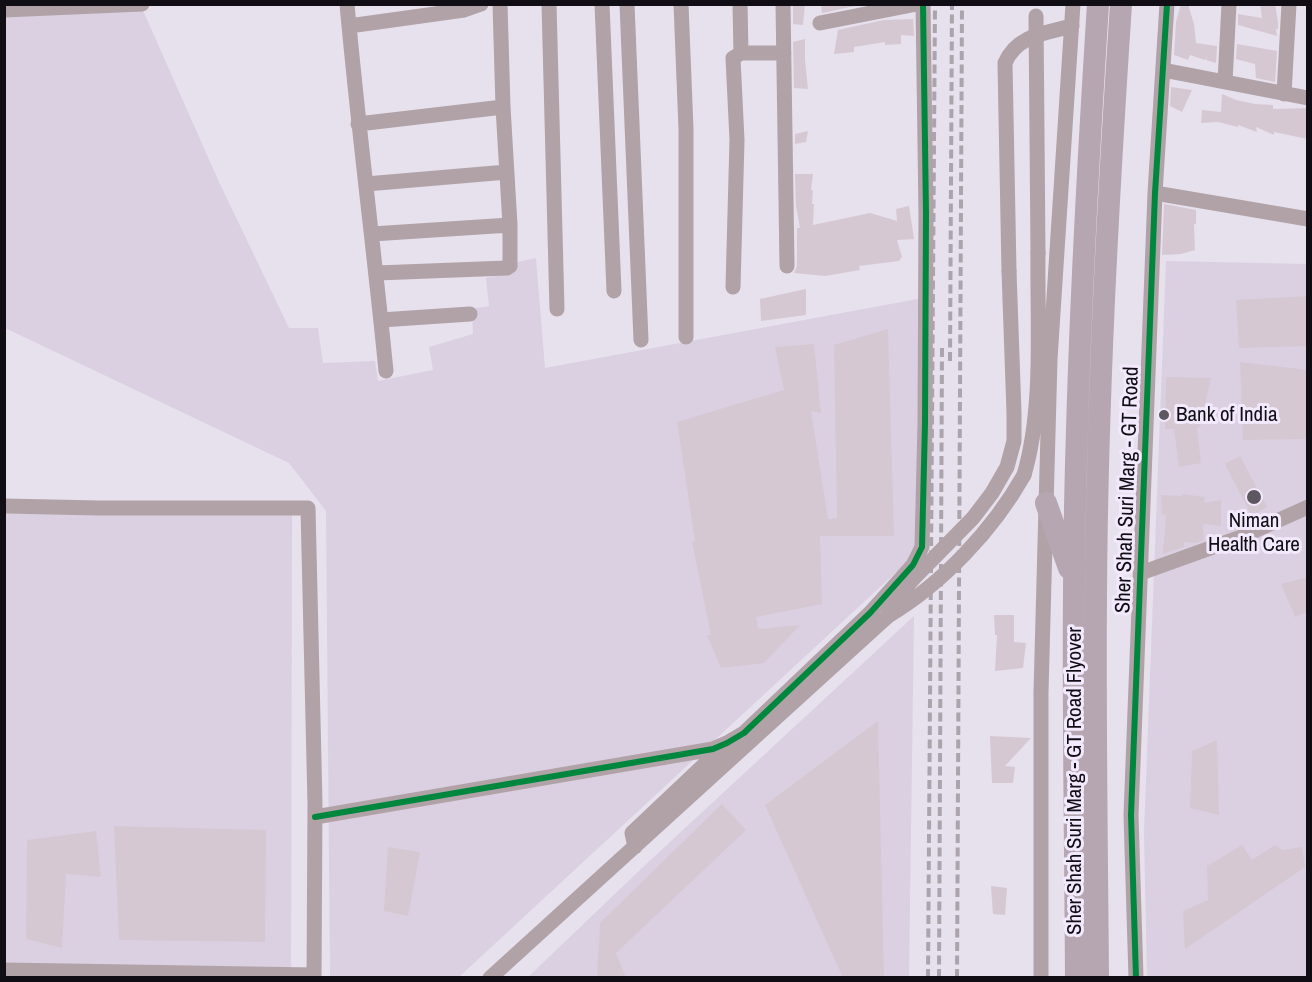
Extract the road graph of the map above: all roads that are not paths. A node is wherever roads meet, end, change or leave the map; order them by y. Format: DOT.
graph roads {
  1 [pos="142,4"];
  2 [pos="347,4"];
  3 [pos="482,4"];
  4 [pos="501,4"];
  5 [pos="549,4"];
  6 [pos="602,4"];
  7 [pos="627,4"];
  8 [pos="681,4"];
  9 [pos="740,4"];
  10 [pos="783,4"];
  11 [pos="918,4"];
  12 [pos="923,4"];
  13 [pos="1036,4"];
  14 [pos="1073,4"];
  15 [pos="1098,4"];
  16 [pos="1120,4"];
  17 [pos="1167,4"];
  18 [pos="1229,4"];
  19 [pos="1289,4"];
  20 [pos="115,5"];
  21 [pos="4,10"];
  22 [pos="820,23"];
  23 [pos="349,26"];
  24 [pos="1072,26"];
  25 [pos="784,52"];
  26 [pos="741,53"];
  27 [pos="1163,70"];
  28 [pos="1225,82"];
  29 [pos="1284,94"];
  30 [pos="1308,99"];
  31 [pos="503,107"];
  32 [pos="358,124"];
  33 [pos="507,172"];
  34 [pos="366,184"];
  35 [pos="1155,193"];
  36 [pos="1308,219"];
  37 [pos="510,225"];
  38 [pos="372,234"];
  39 [pos="787,266"];
  40 [pos="376,273"];
  41 [pos="733,287"];
  42 [pos="614,291"];
  43 [pos="557,309"];
  44 [pos="470,314"];
  45 [pos="381,320"];
  46 [pos="686,337"];
  47 [pos="641,340"];
  48 [pos="386,371"];
  49 [pos="1046,502"];
  50 [pos="4,506"];
  51 [pos="1308,507"];
  52 [pos="1141,573"];
  53 [pos="1074,584"];
  54 [pos="887,617"];
  55 [pos="728,743"];
  56 [pos="315,817"];
  57 [pos="635,847"];
  58 [pos="4,970"];
  59 [pos="314,976"];
  60 [pos="490,978"];
  61 [pos="1041,978"];
  62 [pos="1076,978"];
  63 [pos="1098,978"];
  64 [pos="1136,978"];
  1 -- 20 [label="street"];
  2 -- 23 [label="street"];
  3 -- 23 [label="street"];
  4 -- 31 [label="street"];
  5 -- 43 [label="street"];
  6 -- 42 [label="street"];
  7 -- 47 [label="street"];
  8 -- 46 [label="street"];
  9 -- 26 [label="street"];
  10 -- 25 [label="street"];
  11 -- 22 [label="street"];
  12 -- 55 [label="street"];
  13 -- 54 [label="street, bridge"];
  14 -- 24 [label="street"];
  15 -- 53 [label="highway"];
  16 -- 63 [label="highway, Sher Shah Suri Marg - GT Road"];
  17 -- 27 [label="street, Sher Shah Suri Marg - GT Road"];
  18 -- 28 [label="street"];
  19 -- 29 [label="street"];
  20 -- 21 [label="street"];
  23 -- 32 [label="street"];
  24 -- 49 [label="street"];
  24 -- 54 [label="street, bridge"];
  25 -- 26 [label="street"];
  25 -- 39 [label="street"];
  26 -- 41 [label="street"];
  27 -- 28 [label="street"];
  27 -- 35 [label="street, Sher Shah Suri Marg - GT Road"];
  28 -- 29 [label="street"];
  29 -- 30 [label="street"];
  31 -- 32 [label="street"];
  31 -- 33 [label="street"];
  32 -- 34 [label="street"];
  33 -- 34 [label="street"];
  33 -- 37 [label="street"];
  34 -- 38 [label="street"];
  35 -- 36 [label="street"];
  35 -- 52 [label="street, Sher Shah Suri Marg - GT Road"];
  37 -- 38 [label="street"];
  37 -- 40 [label="street"];
  38 -- 40 [label="street"];
  40 -- 45 [label="street"];
  44 -- 45 [label="street"];
  45 -- 48 [label="street"];
  49 -- 53 [label="highway"];
  49 -- 61 [label="street"];
  50 -- 56 [label="street"];
  51 -- 52 [label="street"];
  52 -- 64 [label="street, Sher Shah Suri Marg - GT Road"];
  53 -- 62 [label="highway, Sher Shah Suri Marg - GT Road Flyover"];
  54 -- 57 [label="street"];
  55 -- 56 [label="street"];
  55 -- 57 [label="street"];
  56 -- 59 [label="street"];
  57 -- 60 [label="street"];
  58 -- 59 [label="street"];
}
